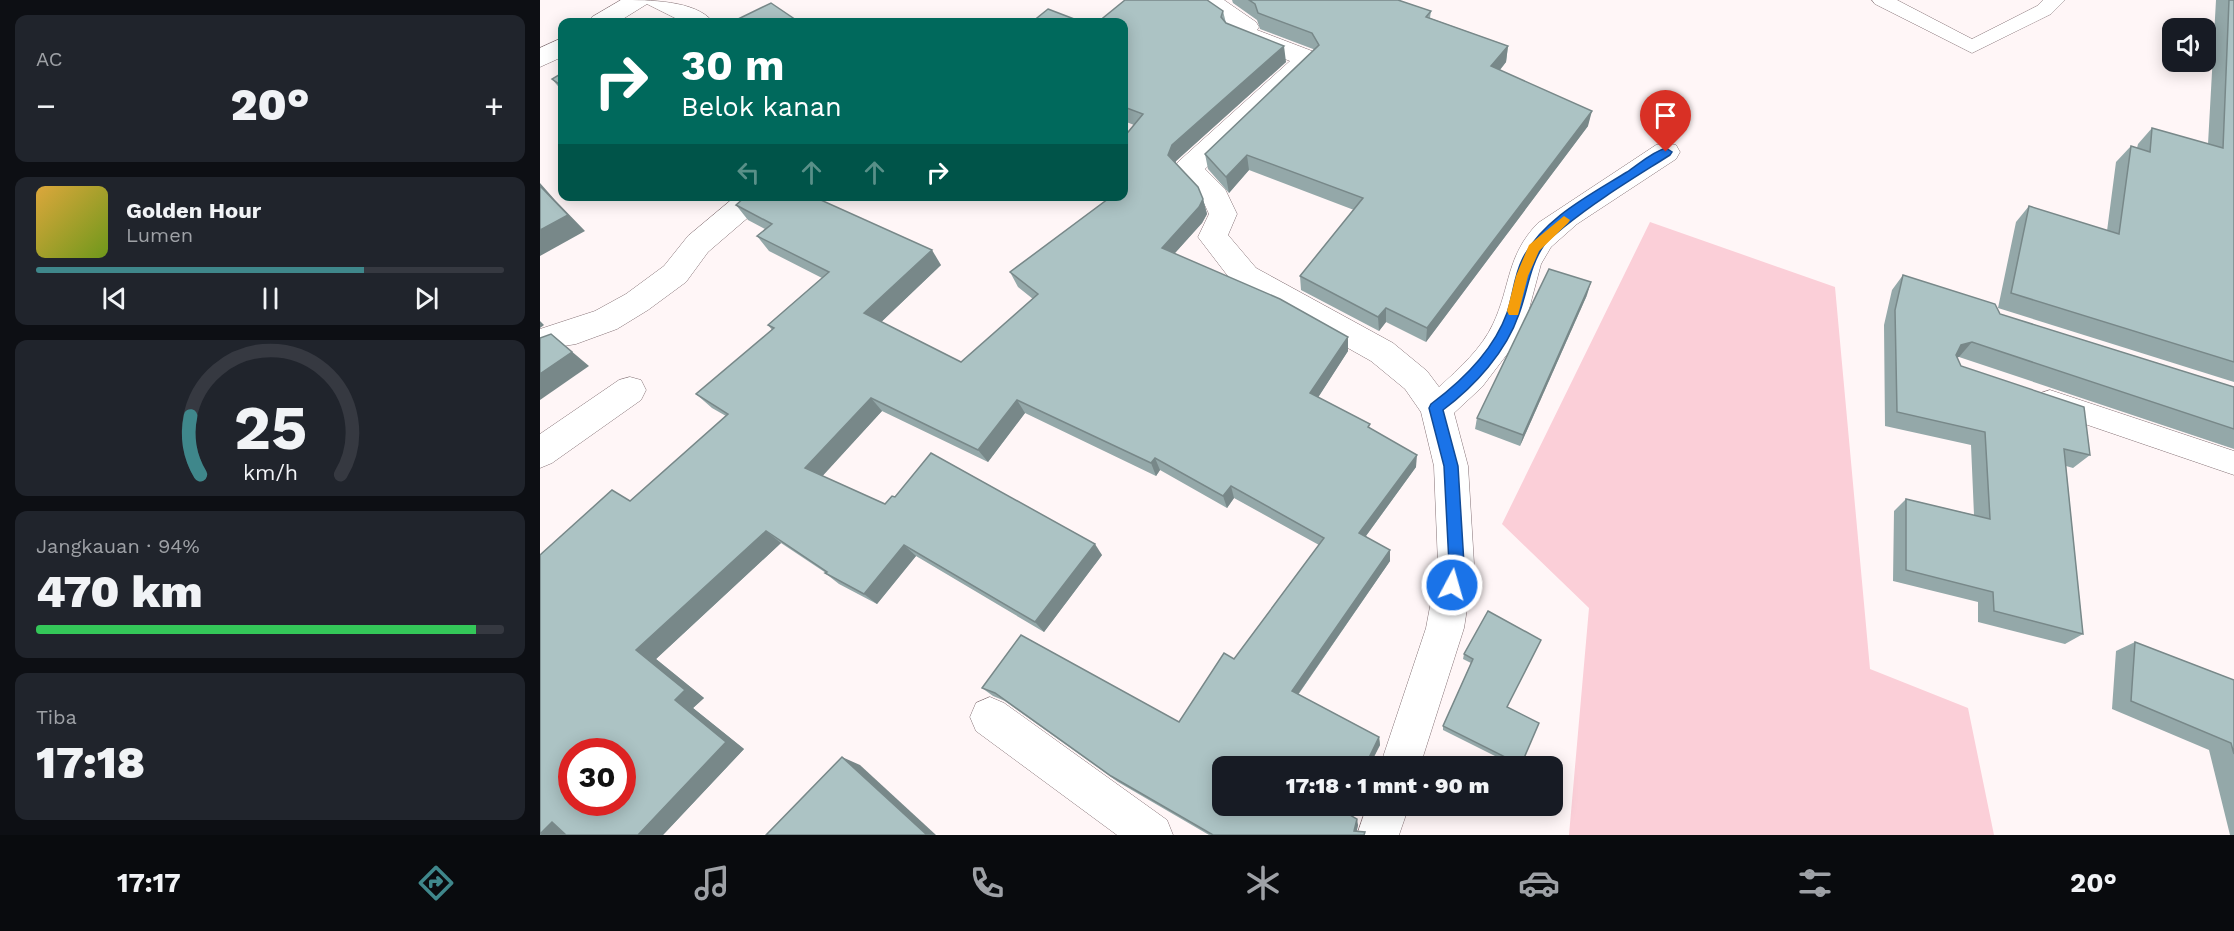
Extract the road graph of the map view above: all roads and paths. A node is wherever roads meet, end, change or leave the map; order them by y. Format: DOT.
graph roads {
  1 [pos="638,0"];
  2 [pos="656,0"];
  3 [pos="1212,0"];
  4 [pos="1882,0"];
  5 [pos="2055,0"];
  6 [pos="608,18"];
  7 [pos="693,18"];
  8 [pos="558,48"];
  9 [pos="540,59"];
  10 [pos="1666,152"];
  11 [pos="749,201"];
  12 [pos="540,344"];
  13 [pos="630,390"];
  14 [pos="2024,392"];
  15 [pos="1436,408"];
  16 [pos="540,453"];
  17 [pos="2234,463"];
  18 [pos="990,717"];
  19 [pos="1403,756"];
  20 [pos="1385,816"];
  21 [pos="1152,835"];
  22 [pos="1378,835"];
  1 -- 6 [label="street"];
  2 -- 7 [label="street"];
  3 -- 15 [label="street"];
  4 -- 5 [label="lane"];
  8 -- 9 [label="street"];
  10 -- 15 [label="street"];
  11 -- 12 [label="street"];
  13 -- 16 [label="street"];
  14 -- 17 [label="lane"];
  15 -- 19 [label="street"];
  18 -- 21 [label="street"];
  20 -- 22 [label="street"];
}
